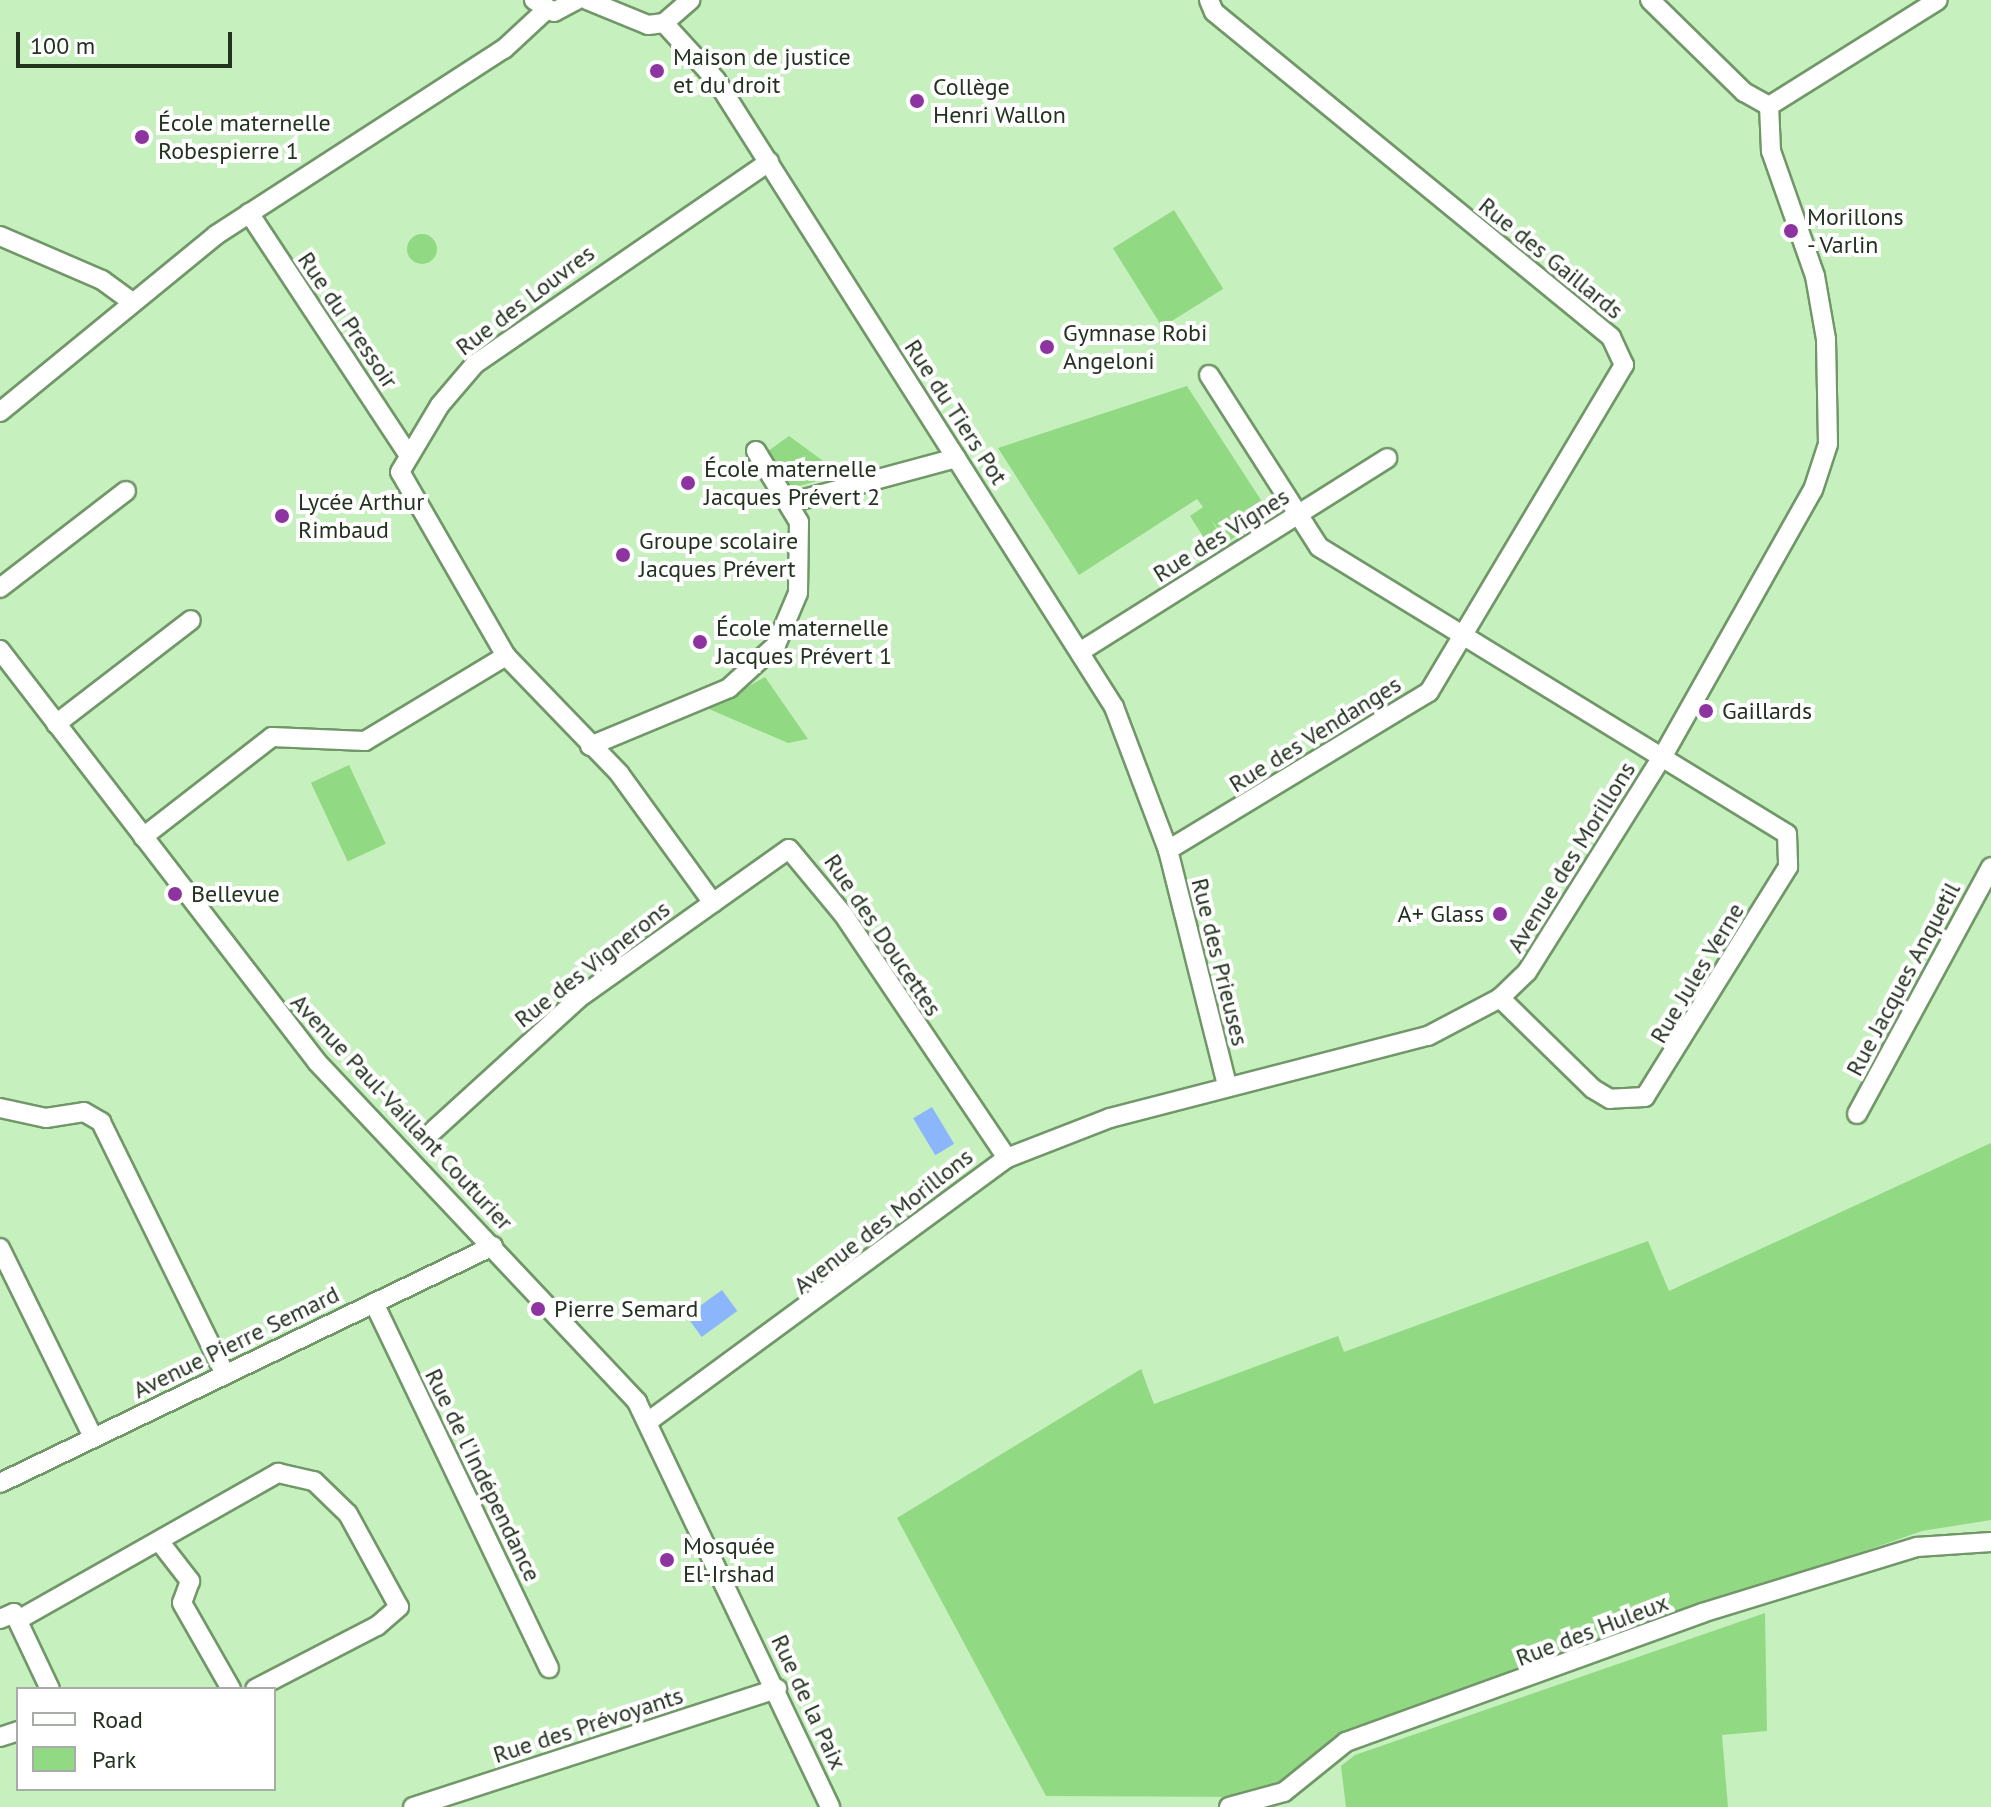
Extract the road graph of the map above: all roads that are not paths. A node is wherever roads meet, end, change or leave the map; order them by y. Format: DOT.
graph roads {
  1 [pos="577,0"];
  2 [pos="587,0"];
  3 [pos="690,0"];
  4 [pos="1209,0"];
  5 [pos="1650,0"];
  6 [pos="1938,0"];
  7 [pos="540,5"];
  8 [pos="664,23"];
  9 [pos="1769,106"];
  10 [pos="769,162"];
  11 [pos="249,213"];
  12 [pos="0,236"];
  13 [pos="131,301"];
  14 [pos="1209,375"];
  15 [pos="0,412"];
  16 [pos="756,451"];
  17 [pos="407,453"];
  18 [pos="956,458"];
  19 [pos="1387,458"];
  20 [pos="126,491"];
  21 [pos="793,502"];
  22 [pos="1297,516"];
  23 [pos="0,588"];
  24 [pos="191,620"];
  25 [pos="1467,638"];
  26 [pos="0,650"];
  27 [pos="1081,651"];
  28 [pos="506,656"];
  29 [pos="56,724"];
  30 [pos="590,746"];
  31 [pos="1664,754"];
  32 [pos="143,837"];
  33 [pos="1168,850"];
  34 [pos="1991,867"];
  35 [pos="713,903"];
  36 [pos="1500,998"];
  37 [pos="1227,1085"];
  38 [pos="0,1108"];
  39 [pos="1857,1114"];
  40 [pos="433,1131"];
  41 [pos="1007,1158"];
  42 [pos="493,1246"];
  43 [pos="0,1248"];
  44 [pos="374,1303"];
  45 [pos="225,1374"];
  46 [pos="649,1421"];
  47 [pos="93,1437"];
  48 [pos="0,1483"];
  49 [pos="159,1541"];
  50 [pos="1991,1542"];
  51 [pos="743,1618"];
  52 [pos="9,1620"];
  53 [pos="549,1668"];
  54 [pos="49,1687"];
  55 [pos="230,1687"];
  56 [pos="259,1687"];
  57 [pos="777,1689"];
  58 [pos="413,1807"];
  59 [pos="830,1807"];
  60 [pos="1229,1807"];
  1 -- 7 [label="street"];
  2 -- 8 [label="street"];
  3 -- 8 [label="street"];
  4 -- 25 [label="street, Rue des Gaillards"];
  5 -- 9 [label="street"];
  6 -- 9 [label="street"];
  7 -- 11 [label="street"];
  8 -- 10 [label="street, Rue du Tiers Pot"];
  9 -- 31 [label="street, Avenue des Morillons"];
  10 -- 17 [label="street, Rue des Louvres"];
  10 -- 18 [label="street, Rue du Tiers Pot"];
  11 -- 13 [label="street"];
  11 -- 17 [label="street, Rue du Pressoir"];
  12 -- 13 [label="street"];
  13 -- 15 [label="street"];
  14 -- 22 [label="street"];
  16 -- 21 [label="street"];
  17 -- 28 [label="street"];
  18 -- 21 [label="street"];
  18 -- 27 [label="street, Rue du Tiers Pot"];
  19 -- 22 [label="street, Rue des Vignes"];
  20 -- 23 [label="street"];
  21 -- 30 [label="street"];
  22 -- 25 [label="street"];
  22 -- 27 [label="street, Rue des Vignes"];
  24 -- 29 [label="street"];
  25 -- 31 [label="street"];
  25 -- 33 [label="street, Rue des Vendanges"];
  26 -- 29 [label="street, Avenue Paul-Vaillant Couturier"];
  27 -- 33 [label="street, Rue du Tiers Pot"];
  28 -- 30 [label="street"];
  28 -- 32 [label="street"];
  29 -- 32 [label="street, Avenue Paul-Vaillant Couturier"];
  30 -- 35 [label="street"];
  31 -- 36 [label="street, Avenue des Morillons"];
  31 -- 36 [label="street, Rue Jules Verne"];
  32 -- 42 [label="street, Avenue Paul-Vaillant Couturier"];
  33 -- 37 [label="street, Rue des Prieuses"];
  34 -- 39 [label="street, Rue Jacques Anquetil"];
  35 -- 40 [label="street, Rue des Vignerons"];
  35 -- 41 [label="street, Rue des Doucettes"];
  36 -- 37 [label="street, Avenue des Morillons"];
  37 -- 41 [label="street, Avenue des Morillons"];
  38 -- 45 [label="street"];
  41 -- 46 [label="street, Avenue des Morillons"];
  42 -- 44 [label="street, Avenue Pierre Semard"];
  42 -- 46 [label="street, Avenue Paul-Vaillant Couturier"];
  43 -- 47 [label="street"];
  44 -- 45 [label="street, Avenue Pierre Semard"];
  44 -- 53 [label="street, Rue de l'Indépendance"];
  45 -- 47 [label="street, Avenue Pierre Semard"];
  46 -- 51 [label="street, Avenue Paul-Vaillant Couturier"];
  47 -- 48 [label="street, Avenue Pierre Semard"];
  49 -- 52 [label="street"];
  49 -- 55 [label="street"];
  49 -- 56 [label="street"];
  50 -- 60 [label="street, Rue des Huleux"];
  51 -- 57 [label="street, Rue de la Paix"];
  52 -- 54 [label="street"];
  57 -- 58 [label="street, Rue des Prévoyants"];
  57 -- 59 [label="street, Rue de la Paix"];
}
